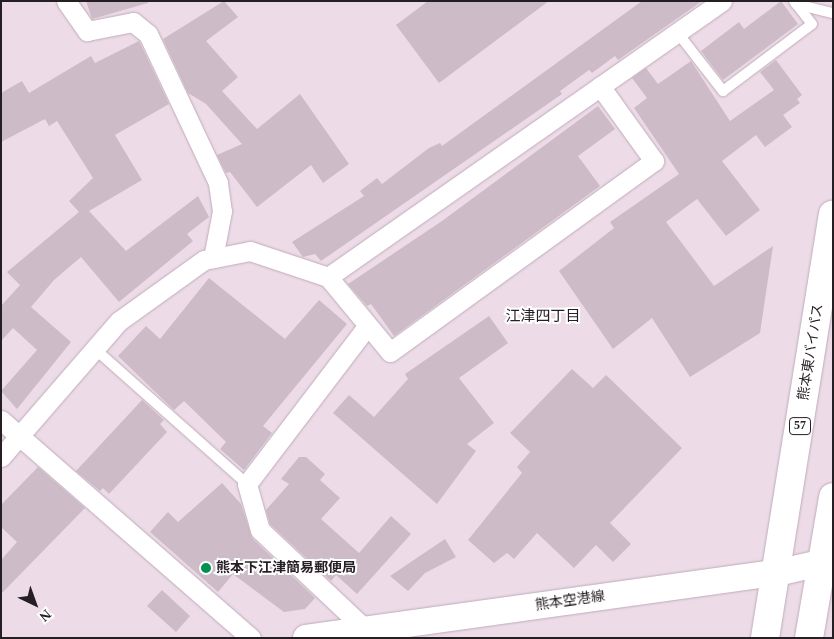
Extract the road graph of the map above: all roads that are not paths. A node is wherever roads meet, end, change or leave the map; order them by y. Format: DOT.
graph roads {
  1 [pos="66,1"];
  2 [pos="722,1"];
  3 [pos="795,2"];
  4 [pos="833,13"];
  5 [pos="677,32"];
  6 [pos="600,86"];
  7 [pos="833,214"];
  8 [pos="213,258"];
  9 [pos="328,277"];
  10 [pos="366,328"];
  11 [pos="95,349"];
  12 [pos="1,420"];
  13 [pos="18,435"];
  14 [pos="1,457"];
  15 [pos="247,484"];
  16 [pos="833,497"];
  17 [pos="827,560"];
  18 [pos="777,573"];
  19 [pos="379,631"];
  20 [pos="251,638"];
  21 [pos="306,638"];
  22 [pos="765,638"];
  23 [pos="809,638"];
  1 -- 8 [label="street"];
  2 -- 5 [label="street"];
  3 -- 4 [label="lane"];
  3 -- 5 [label="lane"];
  5 -- 6 [label="street"];
  6 -- 9 [label="street"];
  6 -- 10 [label="street"];
  7 -- 18 [label="highway, 熊本東バイパス / 57"];
  8 -- 9 [label="street"];
  8 -- 11 [label="street"];
  9 -- 10 [label="street"];
  10 -- 15 [label="street"];
  11 -- 13 [label="street"];
  11 -- 15 [label="lane"];
  12 -- 13 [label="street"];
  13 -- 14 [label="street"];
  13 -- 20 [label="street"];
  15 -- 19 [label="street"];
  16 -- 17 [label="highway"];
  17 -- 18 [label="main road, 熊本空港線"];
  17 -- 23 [label="highway"];
  18 -- 19 [label="main road, 熊本空港線"];
  18 -- 22 [label="highway, 熊本東バイパス / 57"];
  19 -- 21 [label="main road, 熊本空港線"];
}
